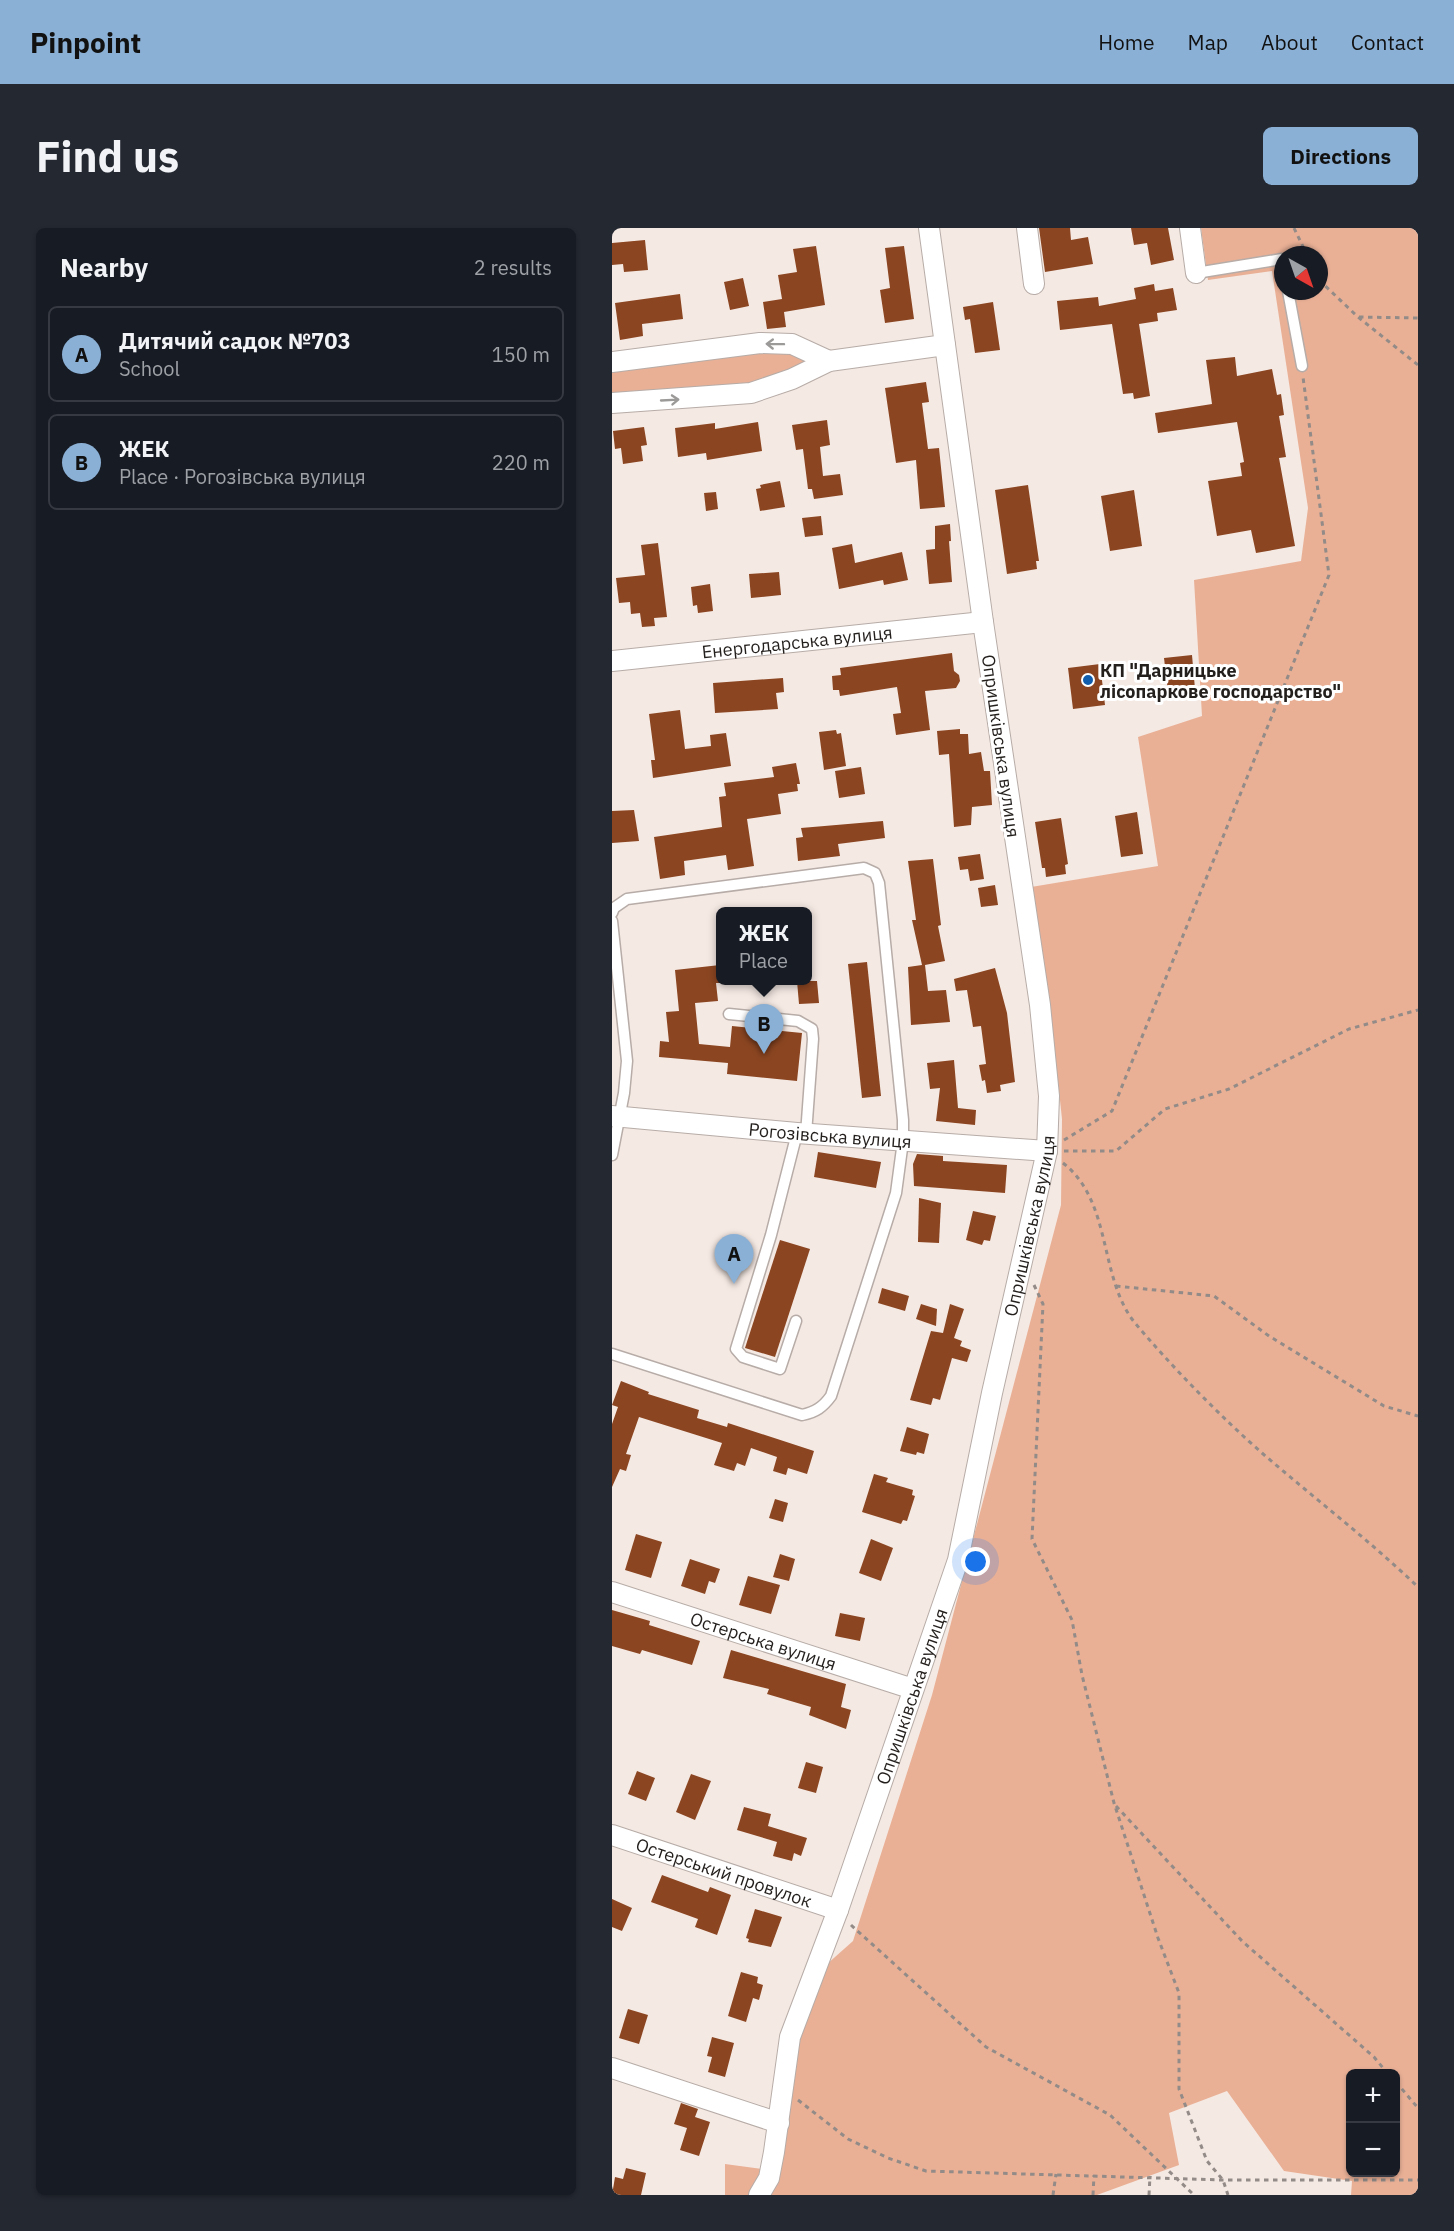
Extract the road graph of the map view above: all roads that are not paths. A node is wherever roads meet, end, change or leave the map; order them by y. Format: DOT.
graph roads {
  1 [pos="930,228"];
  2 [pos="1027,228"];
  3 [pos="1190,228"];
  4 [pos="1274,260"];
  5 [pos="1196,273"];
  6 [pos="1034,284"];
  7 [pos="1290,300"];
  8 [pos="945,345"];
  9 [pos="830,361"];
  10 [pos="612,362"];
  11 [pos="1302,366"];
  12 [pos="612,403"];
  13 [pos="983,622"];
  14 [pos="612,661"];
  15 [pos="612,913"];
  16 [pos="612,921"];
  17 [pos="729,1014"];
  18 [pos="616,1116"];
  19 [pos="801,1134"];
  20 [pos="903,1141"];
  21 [pos="1047,1151"];
  22 [pos="612,1155"];
  23 [pos="796,1321"];
  24 [pos="612,1354"];
  25 [pos="612,1592"];
  26 [pos="913,1689"];
  27 [pos="612,1835"];
  28 [pos="838,1910"];
  29 [pos="612,2068"];
  30 [pos="779,2123"];
  31 [pos="759,2195"];
  1 -- 8 [label="street, Опришківська вулиця"];
  2 -- 6 [label="street"];
  3 -- 5 [label="street"];
  4 -- 5 [label="lane"];
  7 -- 11 [label="lane"];
  8 -- 9 [label="street"];
  8 -- 13 [label="street, Опришківська вулиця"];
  9 -- 10 [label="street, one-way"];
  12 -- 9 [label="street, one-way"];
  13 -- 14 [label="street, Енергодарська вулиця"];
  13 -- 21 [label="street, Опришківська вулиця"];
  15 -- 20 [label="lane"];
  16 -- 18 [label="lane"];
  17 -- 19 [label="lane"];
  18 -- 19 [label="street, Рогозівська вулиця"];
  18 -- 22 [label="lane"];
  19 -- 20 [label="street, Рогозівська вулиця"];
  19 -- 23 [label="lane"];
  20 -- 21 [label="street, Рогозівська вулиця"];
  20 -- 24 [label="lane"];
  21 -- 26 [label="street, Опришківська вулиця"];
  25 -- 26 [label="street, Остерська вулиця"];
  26 -- 28 [label="street, Опришківська вулиця"];
  27 -- 28 [label="street, Остерський провулок"];
  28 -- 30 [label="street, Опришківська вулиця"];
  29 -- 30 [label="street"];
  30 -- 31 [label="street, Опришківська вулиця"];
}
